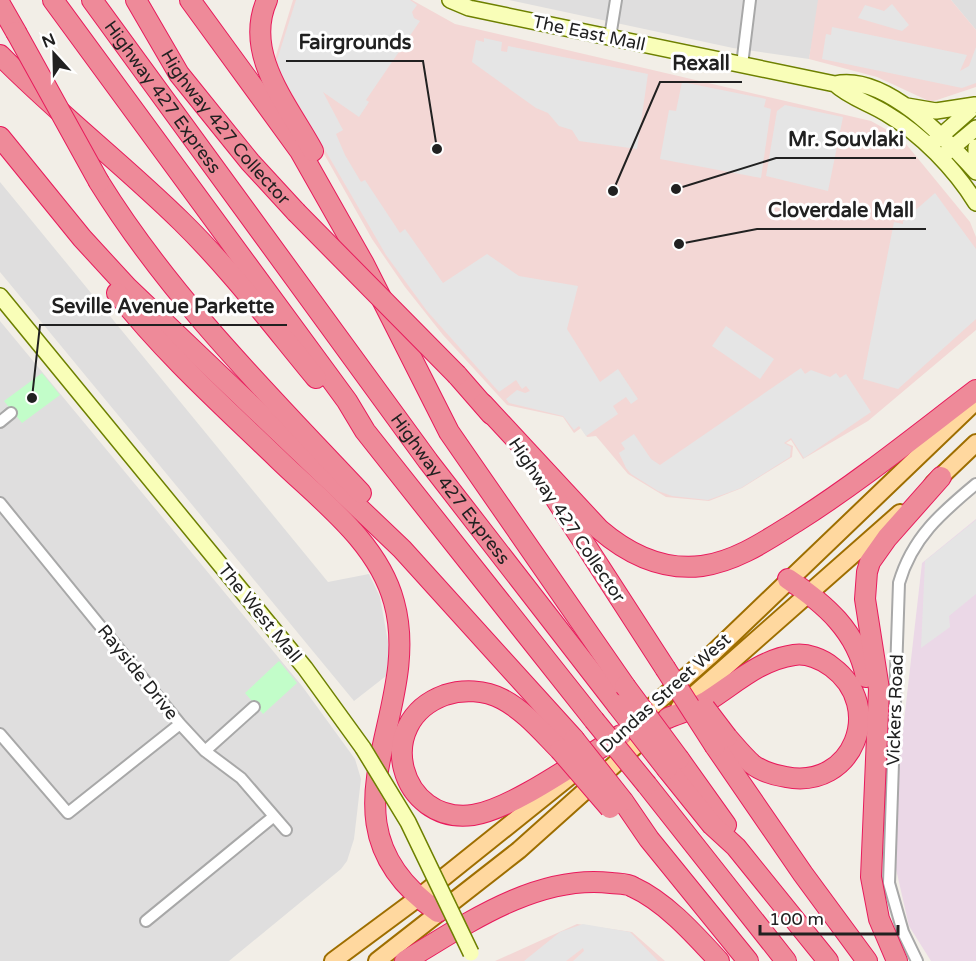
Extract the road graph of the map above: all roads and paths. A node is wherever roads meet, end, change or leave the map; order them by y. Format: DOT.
graph roads {
  1 [pos="53,0"];
  2 [pos="92,0"];
  3 [pos="122,0"];
  4 [pos="136,0"];
  5 [pos="190,0"];
  6 [pos="267,0"];
  7 [pos="616,0"];
  8 [pos="750,0"];
  9 [pos="456,1"];
  10 [pos="0,4"];
  11 [pos="610,37"];
  12 [pos="0,55"];
  13 [pos="742,65"];
  14 [pos="178,74"];
  15 [pos="835,84"];
  16 [pos="904,105"];
  17 [pos="975,105"];
  18 [pos="976,128"];
  19 [pos="941,136"];
  20 [pos="0,137"];
  21 [pos="952,147"];
  22 [pos="976,147"];
  23 [pos="928,148"];
  24 [pos="976,154"];
  25 [pos="940,159"];
  26 [pos="976,172"];
  27 [pos="976,203"];
  28 [pos="82,238"];
  29 [pos="364,264"];
  30 [pos="0,296"];
  31 [pos="976,390"];
  32 [pos="976,401"];
  33 [pos="483,404"];
  34 [pos="11,413"];
  35 [pos="0,422"];
  36 [pos="364,431"];
  37 [pos="976,443"];
  38 [pos="941,477"];
  39 [pos="976,484"];
  40 [pos="0,503"];
  41 [pos="788,579"];
  42 [pos="809,593"];
  43 [pos="254,707"];
  44 [pos="557,718"];
  45 [pos="668,718"];
  46 [pos="180,724"];
  47 [pos="877,729"];
  48 [pos="0,734"];
  49 [pos="621,735"];
  50 [pos="721,742"];
  51 [pos="567,745"];
  52 [pos="206,751"];
  53 [pos="673,764"];
  54 [pos="273,817"];
  55 [pos="286,830"];
  56 [pos="418,898"];
  57 [pos="438,912"];
  58 [pos="146,921"];
  59 [pos="473,957"];
  60 [pos="333,961"];
  61 [pos="376,961"];
  62 [pos="405,961"];
  63 [pos="719,961"];
  64 [pos="748,961"];
  65 [pos="786,961"];
  66 [pos="828,961"];
  67 [pos="867,961"];
  68 [pos="897,961"];
  69 [pos="917,961"];
  1 -- 36 [label="highway, Highway 427 Express"];
  2 -- 53 [label="highway, Highway 427 Express, bridge"];
  3 -- 14 [label="highway"];
  4 -- 14 [label="highway, Highway 427 Collector"];
  5 -- 29 [label="highway"];
  6 -- 29 [label="highway"];
  7 -- 11 [label="street"];
  8 -- 13 [label="street"];
  9 -- 11 [label="main road, The East Mall"];
  10 -- 44 [label="highway, bridge"];
  11 -- 13 [label="main road, The East Mall"];
  12 -- 36 [label="highway"];
  13 -- 15 [label="main road, The East Mall"];
  14 -- 33 [label="highway, Highway 427 Collector, bridge"];
  15 -- 16 [label="main road, The East Mall"];
  15 -- 23 [label="main road, The East Mall"];
  16 -- 17 [label="main road"];
  16 -- 19 [label="main road, The East Mall"];
  17 -- 19 [label="main road"];
  18 -- 21 [label="main road"];
  19 -- 21 [label="main road, The East Mall"];
  19 -- 23 [label="main road"];
  20 -- 28 [label="highway"];
  21 -- 25 [label="main road"];
  21 -- 26 [label="main road, The East Mall"];
  22 -- 24 [label="main road"];
  23 -- 25 [label="main road, The East Mall"];
  25 -- 27 [label="main road, The East Mall"];
  28 -- 44 [label="highway"];
  28 -- 56 [label="highway"];
  29 -- 53 [label="highway, bridge"];
  30 -- 59 [label="main road, The West Mall, bridge"];
  31 -- 33 [label="highway"];
  32 -- 41 [label="main road, Dundas Street West"];
  33 -- 50 [label="highway, Highway 427 Collector, bridge"];
  34 -- 35 [label="street"];
  36 -- 65 [label="highway, Highway 427 Express, bridge"];
  37 -- 38 [label="main road, Dundas Street West"];
  38 -- 42 [label="main road, Dundas Street West"];
  38 -- 47 [label="highway"];
  39 -- 69 [label="street, Vickers Road"];
  40 -- 46 [label="street, Rayside Drive"];
  41 -- 42 [label="highway"];
  41 -- 49 [label="main road, Dundas Street West"];
  42 -- 45 [label="main road, Dundas Street West"];
  42 -- 47 [label="highway"];
  43 -- 52 [label="street"];
  44 -- 51 [label="highway"];
  45 -- 50 [label="highway"];
  45 -- 57 [label="main road, Dundas Street West"];
  46 -- 48 [label="street"];
  46 -- 52 [label="street, Rayside Drive"];
  47 -- 68 [label="highway"];
  49 -- 51 [label="highway"];
  49 -- 56 [label="main road, Dundas Street West"];
  50 -- 67 [label="highway, Highway 427 Collector"];
  51 -- 64 [label="highway, bridge"];
  52 -- 54 [label="street, Rayside Drive"];
  53 -- 66 [label="highway, Highway 427 Express"];
  54 -- 55 [label="street, Rayside Drive"];
  54 -- 58 [label="street"];
  56 -- 57 [label="highway"];
  56 -- 60 [label="main road, Dundas Street West"];
  57 -- 61 [label="main road, Dundas Street West"];
  62 -- 63 [label="highway"];
}
